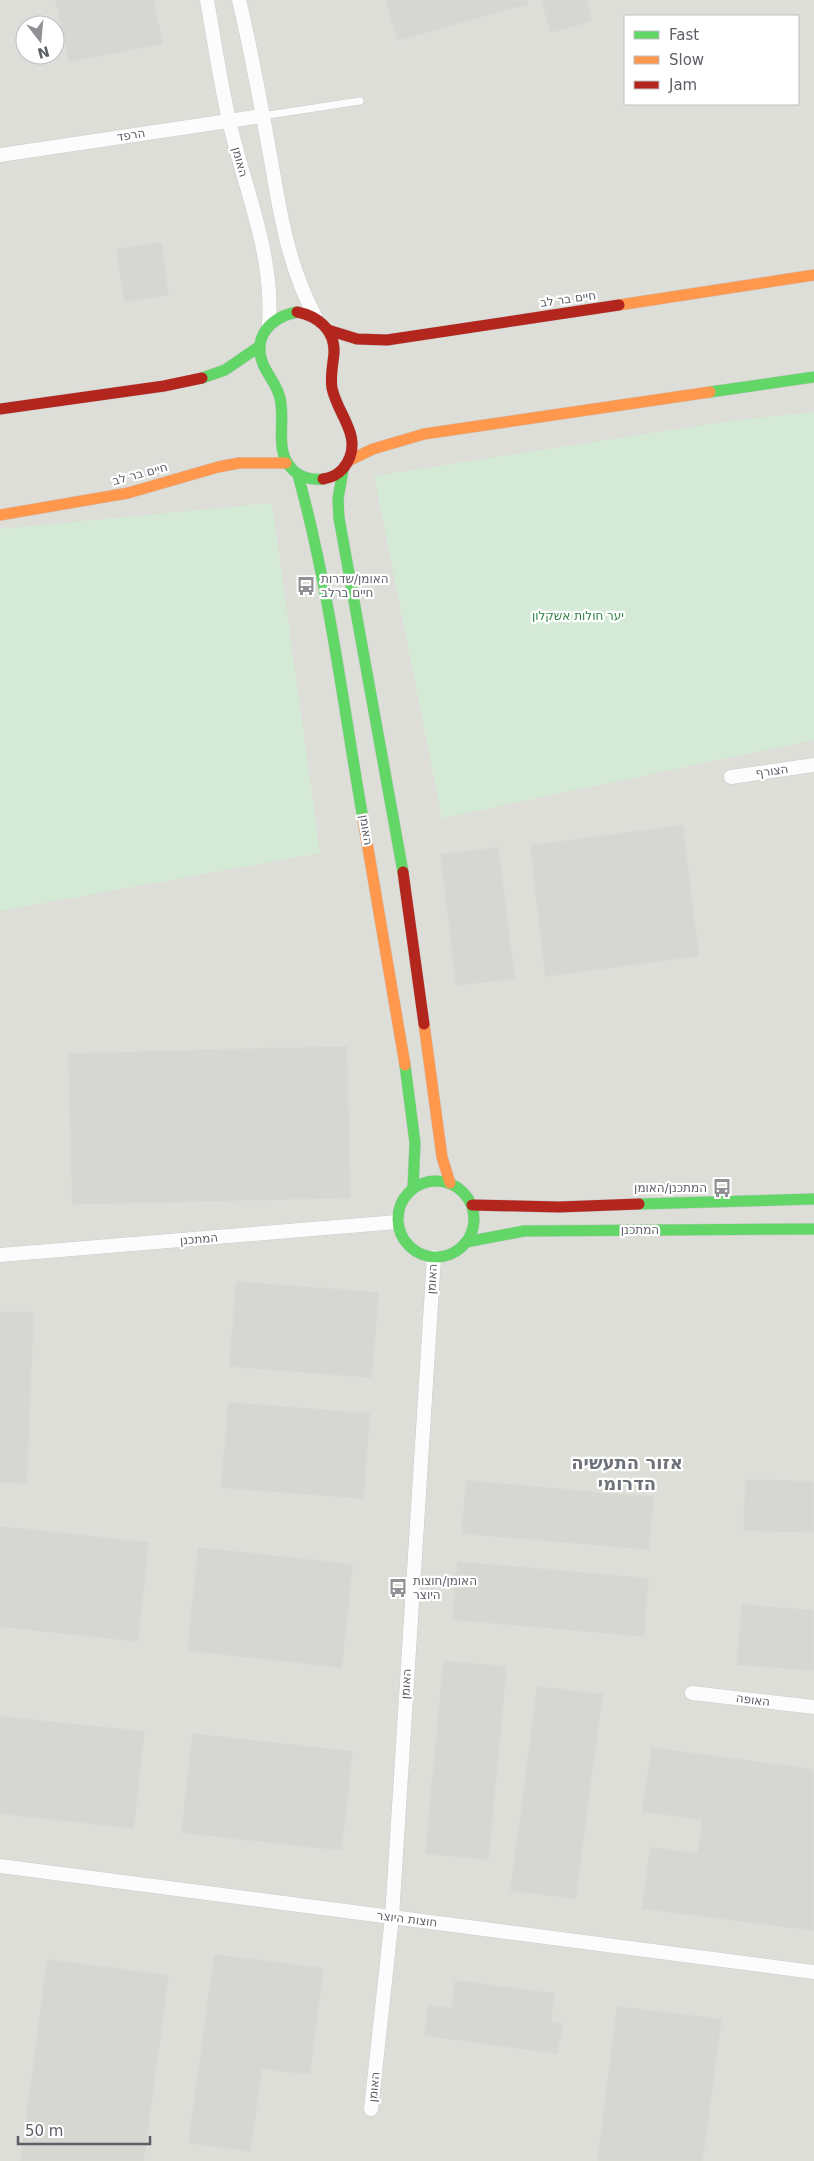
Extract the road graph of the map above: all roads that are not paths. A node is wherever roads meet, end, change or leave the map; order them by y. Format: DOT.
graph roads {
  1 [pos="207,0"];
  2 [pos="239,0"];
  3 [pos="360,101"];
  4 [pos="262,116"];
  5 [pos="229,120"];
  6 [pos="0,155"];
  7 [pos="814,275"];
  8 [pos="315,316"];
  9 [pos="269,324"];
  10 [pos="328,330"];
  11 [pos="260,346"];
  12 [pos="814,377"];
  13 [pos="0,409"];
  14 [pos="286,463"];
  15 [pos="346,465"];
  16 [pos="298,475"];
  17 [pos="0,514"];
  18 [pos="814,765"];
  19 [pos="731,777"];
  20 [pos="450,1183"];
  21 [pos="413,1188"];
  22 [pos="814,1199"];
  23 [pos="472,1205"];
  24 [pos="397,1222"];
  25 [pos="814,1229"];
  26 [pos="466,1242"];
  27 [pos="0,1255"];
  28 [pos="434,1257"];
  29 [pos="692,1693"];
  30 [pos="814,1707"];
  31 [pos="0,1866"];
  32 [pos="392,1917"];
  33 [pos="814,1972"];
  34 [pos="371,2110"];
  1 -- 5 [label="street, האומן"];
  2 -- 4 [label="street"];
  3 -- 4 [label="lane"];
  4 -- 5 [label="street, הרפד"];
  4 -- 8 [label="street"];
  5 -- 6 [label="street, הרפד"];
  5 -- 9 [label="street, האומן"];
  7 -- 10 [label="street, חיים בר לב"];
  8 -- 9 [label="street"];
  8 -- 10 [label="street"];
  9 -- 11 [label="street"];
  10 -- 15 [label="street"];
  11 -- 13 [label="street"];
  11 -- 14 [label="street"];
  12 -- 15 [label="street"];
  14 -- 16 [label="street"];
  14 -- 17 [label="street, חיים בר לב"];
  15 -- 16 [label="street"];
  15 -- 20 [label="street"];
  16 -- 21 [label="street, האומן"];
  18 -- 19 [label="street, הצורף"];
  20 -- 21 [label="street"];
  20 -- 23 [label="street"];
  21 -- 24 [label="street"];
  22 -- 23 [label="street, המתכנן"];
  23 -- 26 [label="street"];
  24 -- 27 [label="street, המתכנן"];
  24 -- 28 [label="street"];
  25 -- 26 [label="street, המתכנן"];
  26 -- 28 [label="street"];
  28 -- 32 [label="street, האומן"];
  29 -- 30 [label="street, האופה"];
  31 -- 32 [label="street, חוצות היוצר"];
  32 -- 33 [label="street, חוצות היוצר"];
  32 -- 34 [label="street, האומן"];
}
